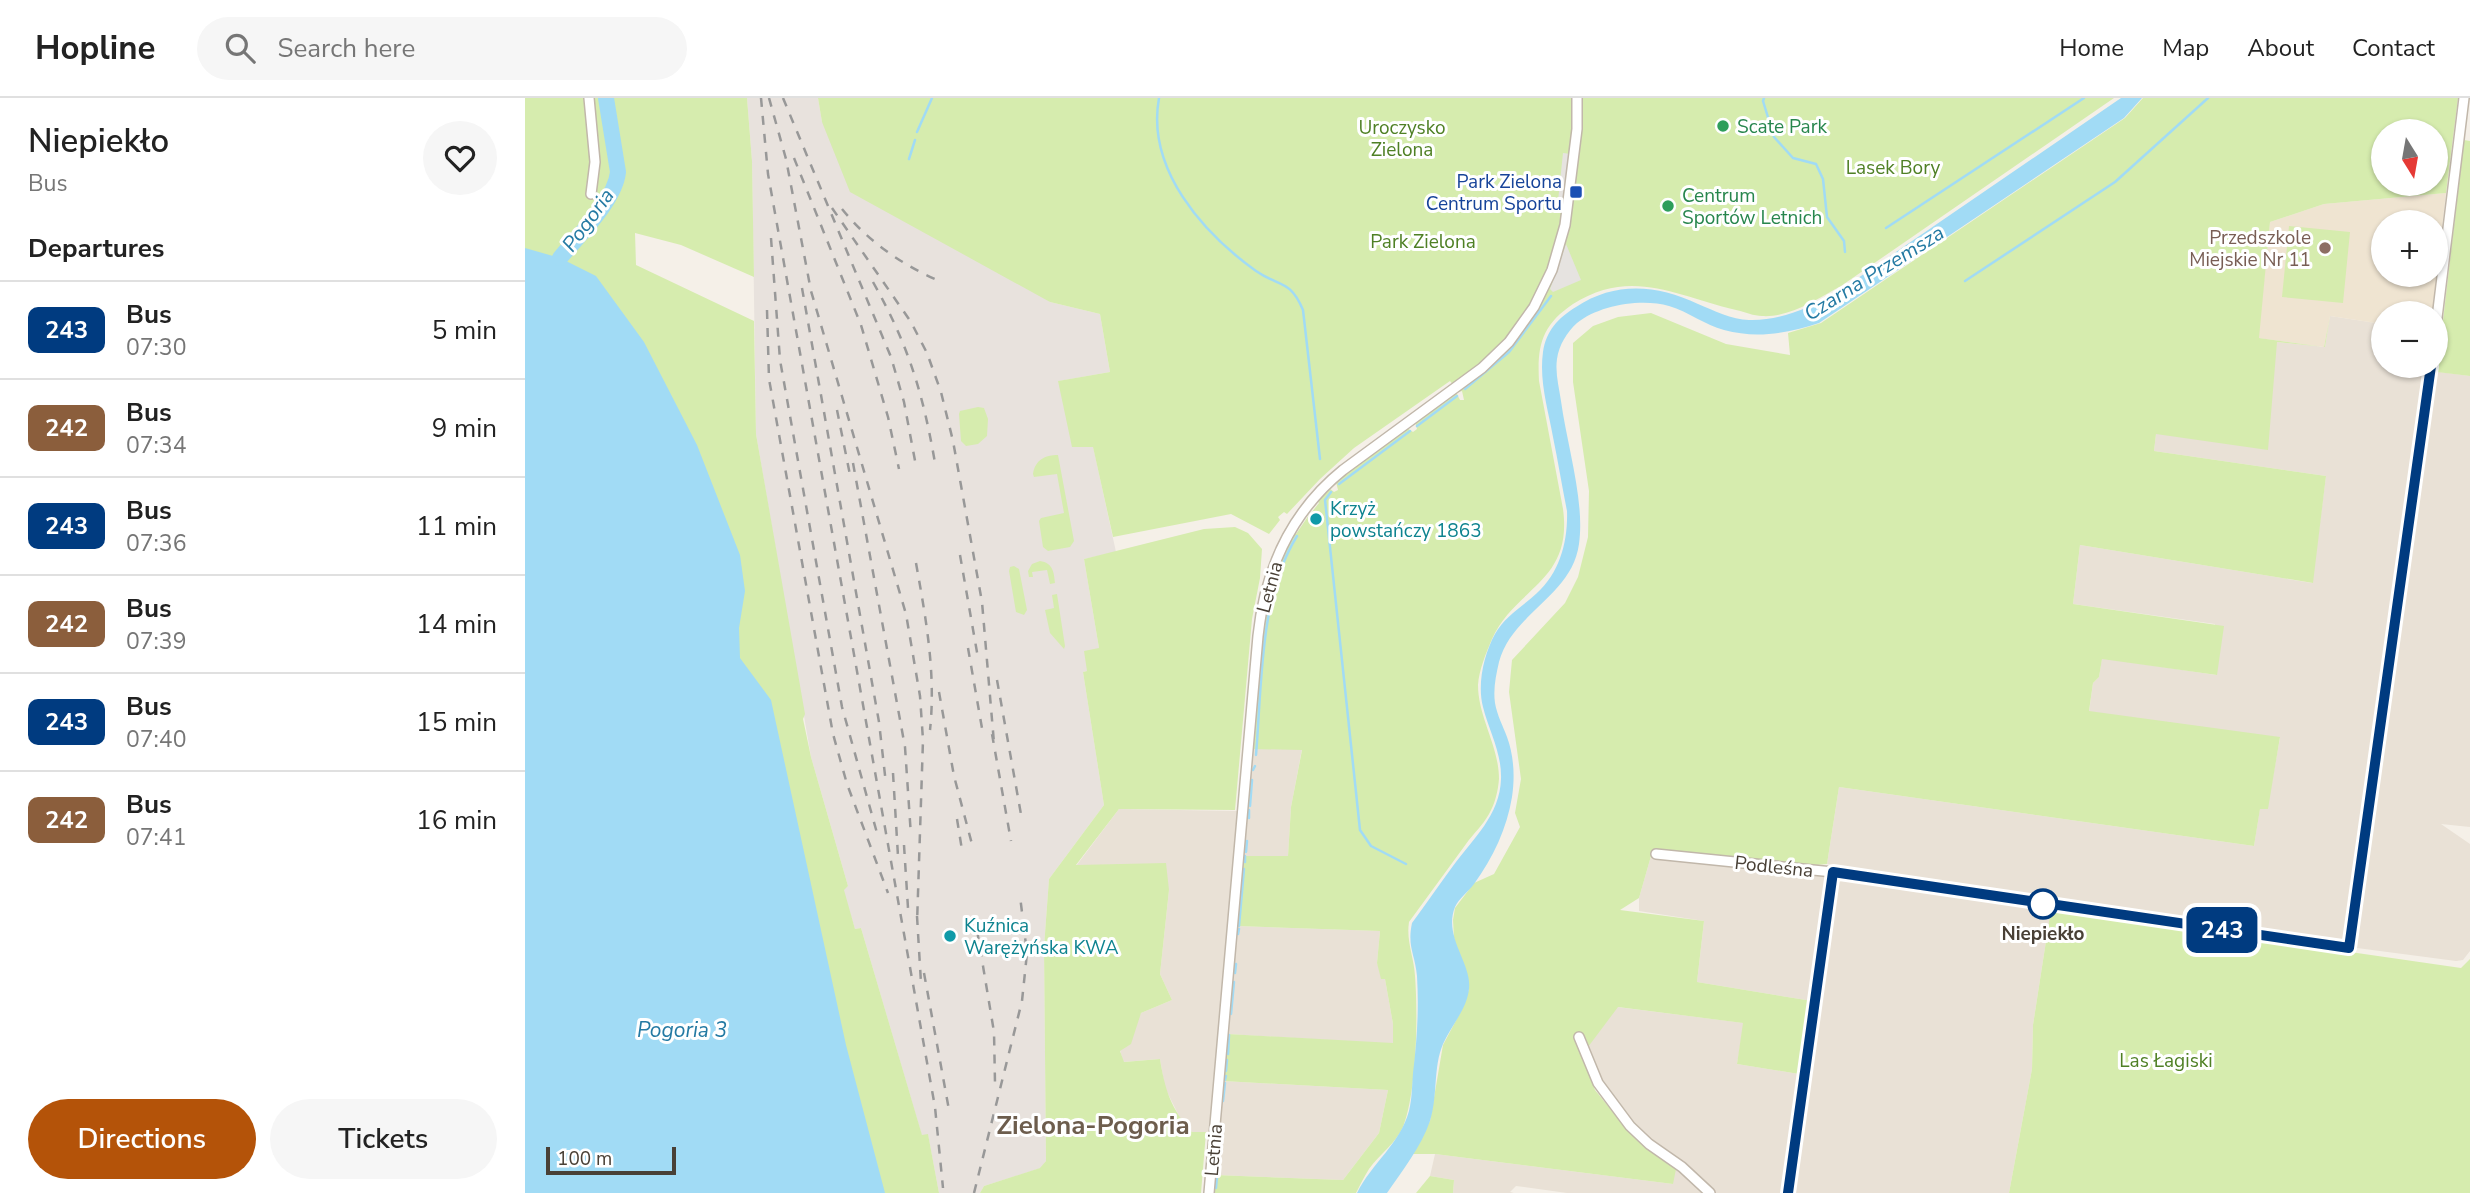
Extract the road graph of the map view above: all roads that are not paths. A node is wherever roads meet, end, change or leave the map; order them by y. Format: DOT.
graph roads {
  1 [pos="589,98"];
  2 [pos="1577,98"];
  3 [pos="2464,98"];
  4 [pos="591,194"];
  5 [pos="2439,301"];
  6 [pos="2429,378"];
  7 [pos="1655,853"];
  8 [pos="1833,872"];
  9 [pos="1579,1037"];
  10 [pos="1209,1193"];
  11 [pos="1710,1193"];
  12 [pos="1788,1193"];
  1 -- 4 [label="street"];
  2 -- 10 [label="street, Letnia"];
  3 -- 5 [label="street"];
  6 -- 8 [label="street, Podleśna"];
  7 -- 8 [label="street, Podleśna"];
  8 -- 12 [label="street"];
  9 -- 11 [label="street"];
}
